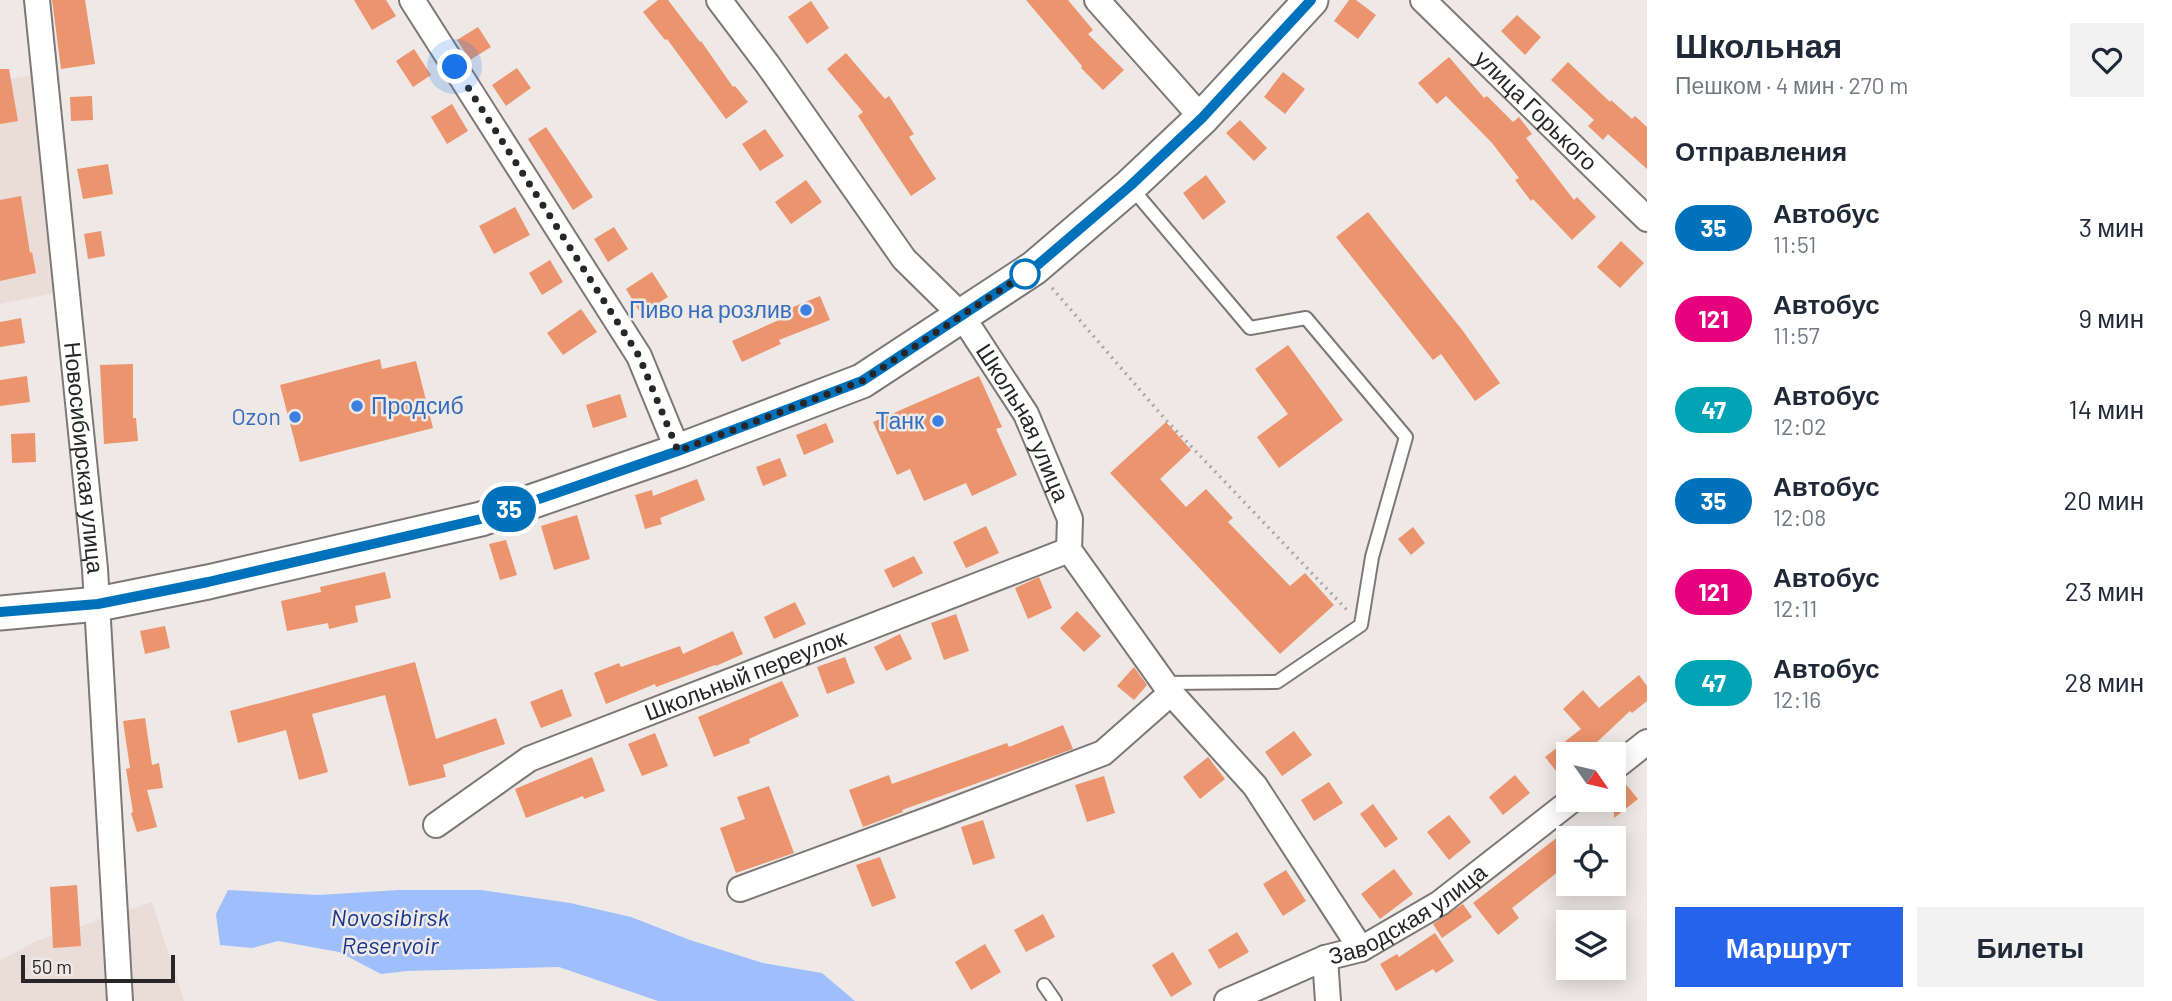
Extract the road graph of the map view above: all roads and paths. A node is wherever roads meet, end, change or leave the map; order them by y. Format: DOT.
graph roads {
  1 [pos="37,0"];
  2 [pos="412,0"];
  3 [pos="719,0"];
  4 [pos="1097,0"];
  5 [pos="1311,0"];
  6 [pos="1423,0"];
  7 [pos="1202,118"];
  8 [pos="1130,186"];
  9 [pos="1647,219"];
  10 [pos="1034,268"];
  11 [pos="962,316"];
  12 [pos="678,451"];
  13 [pos="1069,550"];
  14 [pos="98,604"];
  15 [pos="0,612"];
  16 [pos="1361,625"];
  17 [pos="1168,688"];
  18 [pos="1647,742"];
  19 [pos="1626,759"];
  20 [pos="1557,812"];
  21 [pos="436,825"];
  22 [pos="740,889"];
  23 [pos="1360,949"];
  24 [pos="1325,958"];
  25 [pos="1044,985"];
  26 [pos="120,1001"];
  27 [pos="1055,1001"];
  28 [pos="1227,1001"];
  29 [pos="1328,1001"];
  1 -- 14 [label="street, Новосибирская улица"];
  2 -- 12 [label="street"];
  3 -- 11 [label="street, Школьная улица"];
  4 -- 7 [label="street"];
  5 -- 7 [label="main road"];
  6 -- 9 [label="street, улица Горького"];
  7 -- 8 [label="main road"];
  8 -- 10 [label="main road"];
  8 -- 16 [label="lane"];
  10 -- 11 [label="main road"];
  10 -- 16 [label="path"];
  11 -- 12 [label="main road"];
  11 -- 13 [label="street, Школьная улица"];
  12 -- 14 [label="main road"];
  13 -- 17 [label="street"];
  13 -- 21 [label="street, Школьный переулок"];
  14 -- 15 [label="main road"];
  14 -- 26 [label="street, Новосибирская улица"];
  16 -- 17 [label="lane"];
  17 -- 22 [label="street"];
  17 -- 23 [label="street"];
  18 -- 19 [label="street"];
  20 -- 23 [label="street, Заводская улица"];
  23 -- 24 [label="street, Заводская улица"];
  24 -- 28 [label="street, Заводская улица"];
  24 -- 29 [label="street"];
  25 -- 27 [label="lane"];
}
